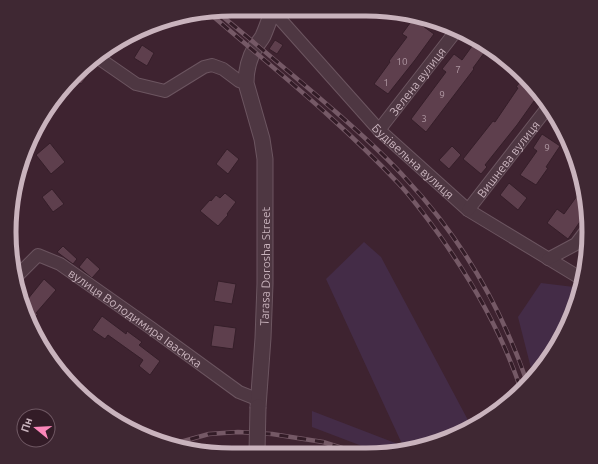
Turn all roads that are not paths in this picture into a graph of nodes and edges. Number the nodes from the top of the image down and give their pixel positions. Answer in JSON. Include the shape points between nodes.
{"nodes":[{"id":1,"x":270,"y":16,"type":"edge"},
{"id":2,"x":277,"y":16,"type":"edge"},
{"id":3,"x":454,"y":34,"type":"edge"},
{"id":4,"x":102,"y":60,"type":"edge"},
{"id":5,"x":246,"y":83,"type":"junction"},
{"id":6,"x":545,"y":111,"type":"edge"},
{"id":7,"x":379,"y":130,"type":"junction"},
{"id":8,"x":468,"y":210,"type":"junction"},
{"id":9,"x":582,"y":236,"type":"edge"},
{"id":10,"x":548,"y":259,"type":"junction"},
{"id":11,"x":20,"y":273,"type":"edge"},
{"id":12,"x":577,"y":276,"type":"edge"},
{"id":13,"x":259,"y":404,"type":"junction"},
{"id":14,"x":257,"y":448,"type":"edge"}],
"edges":[{"from":1,"to":5,"type":"street","via":[[262,38],[248,62]]},
{"from":2,"to":7,"type":"street","name":"Будівельна вулиця"},
{"from":3,"to":7,"type":"street","name":"Зелена вулиця"},
{"from":4,"to":5,"type":"street","via":[[136,84],[165,91],[204,67],[212,65]]},
{"from":5,"to":13,"type":"street","name":"Tarasa Dorosha Street","via":[[265,159],[265,284]]},
{"from":6,"to":8,"type":"street","name":"Вишнева вулиця"},
{"from":7,"to":8,"type":"street","name":"Будівельна вулиця"},
{"from":8,"to":10,"type":"street","name":"Будівельна вулиця"},
{"from":9,"to":10,"type":"street","via":[[576,244]]},
{"from":10,"to":12,"type":"street","name":"Будівельна вулиця"},
{"from":11,"to":13,"type":"street","name":"вулиця Володимира Івасюка","via":[[38,255],[60,264]]},
{"from":13,"to":14,"type":"street","name":"Tarasa Dorosha Street","bridge":true}]}
